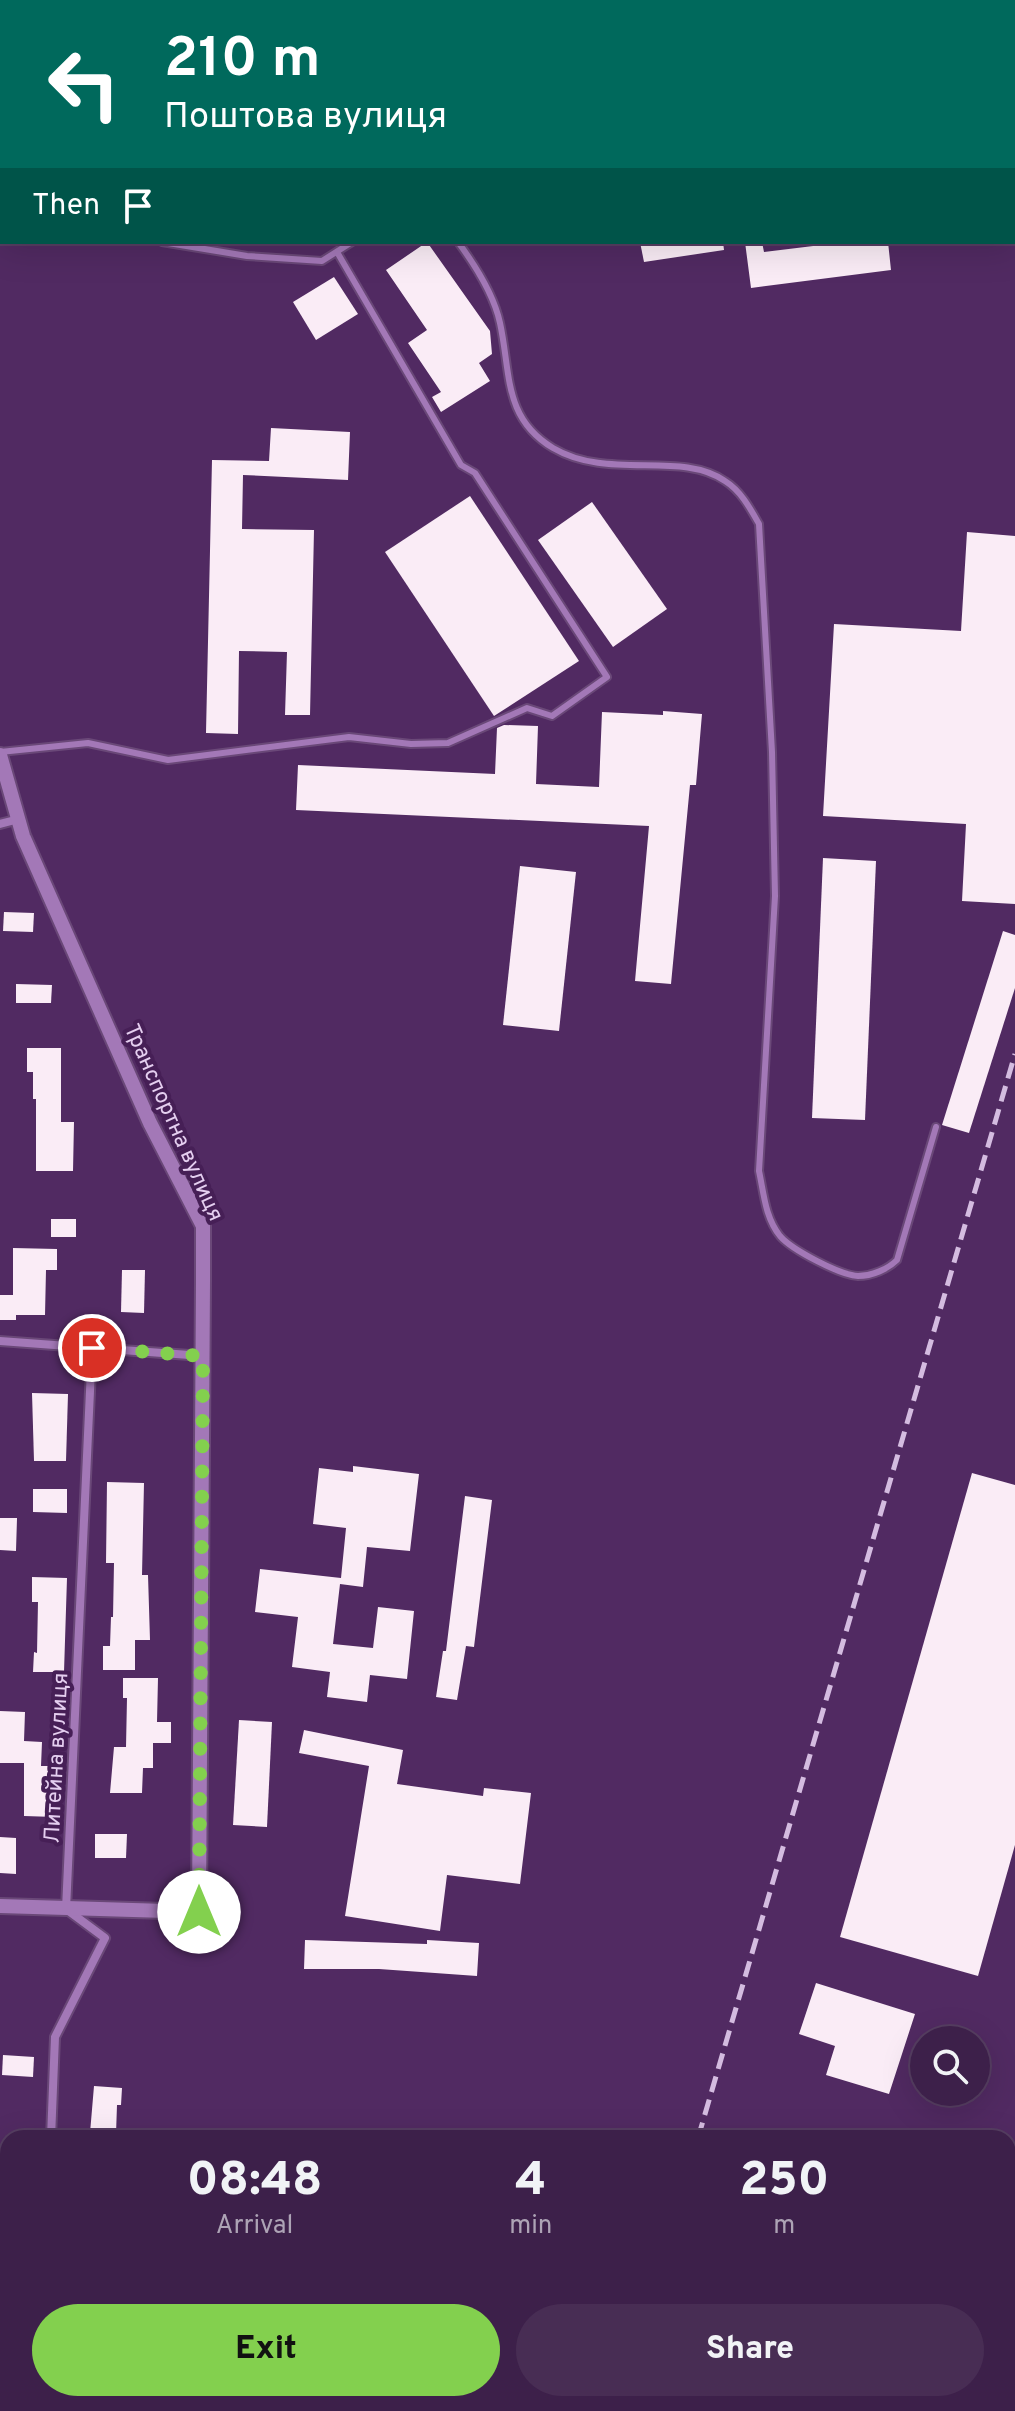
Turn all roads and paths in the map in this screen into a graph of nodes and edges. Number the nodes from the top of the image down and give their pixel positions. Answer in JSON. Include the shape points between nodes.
{"nodes":[{"id":1,"x":174,"y":244,"type":"edge"},
{"id":2,"x":349,"y":244,"type":"edge"},
{"id":3,"x":459,"y":244,"type":"edge"},
{"id":4,"x":337,"y":252,"type":"junction"},
{"id":5,"x":0,"y":753,"type":"edge"},
{"id":6,"x":19,"y":819,"type":"junction"},
{"id":7,"x":0,"y":824,"type":"edge"},
{"id":8,"x":936,"y":1127,"type":"dead end"},
{"id":9,"x":0,"y":1341,"type":"edge"},
{"id":10,"x":92,"y":1348,"type":"junction"},
{"id":11,"x":203,"y":1356,"type":"junction"},
{"id":12,"x":0,"y":1906,"type":"edge"},
{"id":13,"x":66,"y":1909,"type":"junction"},
{"id":14,"x":51,"y":2130,"type":"edge"}],
"edges":[{"from":1,"to":4,"type":"lane","via":[[322,261]]},
{"from":2,"to":4,"type":"lane"},
{"from":3,"to":8,"type":"lane","via":[[500,320],[514,408],[524,424],[552,447],[583,461],[710,473],[745,500],[759,524],[775,896],[759,1171],[767,1215],[782,1238],[818,1261],[858,1276],[889,1268],[897,1260]]},
{"from":4,"to":5,"type":"lane","via":[[461,465],[475,473],[607,677],[552,716],[527,708],[448,743],[349,737],[168,760],[88,743]]},
{"from":5,"to":6,"type":"street","name":"Транспортна вулиця"},
{"from":6,"to":7,"type":"street"},
{"from":6,"to":11,"type":"street","name":"Транспортна вулиця","via":[[150,1123],[203,1226]]},
{"from":9,"to":10,"type":"street"},
{"from":10,"to":11,"type":"street"},
{"from":10,"to":13,"type":"street","name":"Литейна вулиця"},
{"from":11,"to":13,"type":"street","name":"Транспортна вулиця","via":[[199,1912]]},
{"from":12,"to":13,"type":"street"},
{"from":13,"to":14,"type":"street","via":[[105,1938],[55,2037]]}]}
